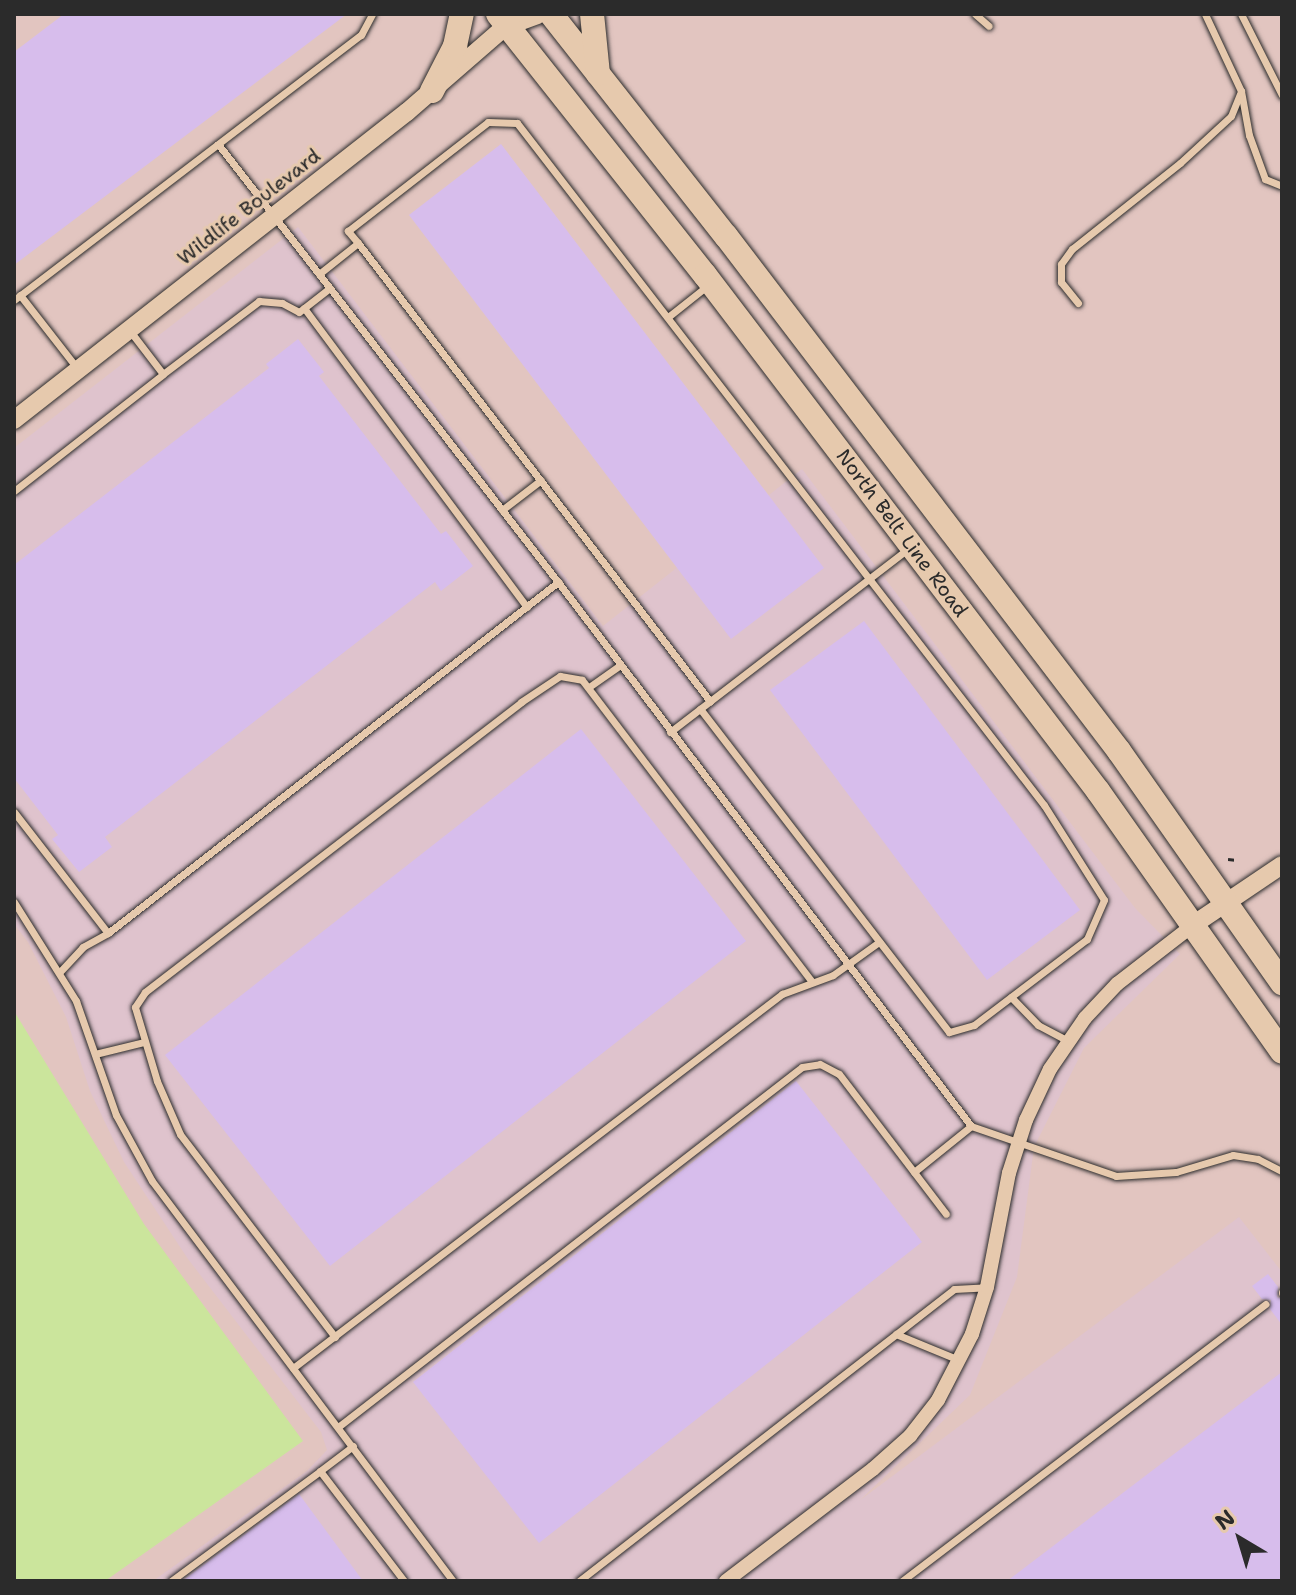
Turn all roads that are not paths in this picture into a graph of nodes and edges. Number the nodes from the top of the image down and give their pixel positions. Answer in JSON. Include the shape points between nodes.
{"nodes":[{"id":1,"x":372,"y":14,"type":"edge"},
{"id":2,"x":462,"y":14,"type":"edge"},
{"id":3,"x":537,"y":14,"type":"edge"},
{"id":4,"x":551,"y":14,"type":"edge"},
{"id":5,"x":592,"y":14,"type":"edge"},
{"id":6,"x":975,"y":14,"type":"edge"},
{"id":7,"x":1205,"y":14,"type":"edge"},
{"id":8,"x":1241,"y":14,"type":"edge"},
{"id":9,"x":506,"y":18,"type":"edge"},
{"id":10,"x":989,"y":26,"type":"dead end"},
{"id":11,"x":598,"y":74,"type":"junction"},
{"id":12,"x":432,"y":91,"type":"junction"},
{"id":13,"x":1241,"y":91,"type":"junction"},
{"id":14,"x":1282,"y":95,"type":"edge"},
{"id":15,"x":218,"y":144,"type":"junction"},
{"id":16,"x":1282,"y":186,"type":"edge"},
{"id":17,"x":273,"y":216,"type":"junction"},
{"id":18,"x":358,"y":243,"type":"junction"},
{"id":19,"x":319,"y":274,"type":"junction"},
{"id":20,"x":711,"y":283,"type":"junction"},
{"id":21,"x":330,"y":288,"type":"junction"},
{"id":22,"x":17,"y":298,"type":"edge"},
{"id":23,"x":1078,"y":303,"type":"dead end"},
{"id":24,"x":304,"y":308,"type":"junction"},
{"id":25,"x":668,"y":317,"type":"junction"},
{"id":26,"x":129,"y":330,"type":"junction"},
{"id":27,"x":78,"y":370,"type":"junction"},
{"id":28,"x":163,"y":374,"type":"junction"},
{"id":29,"x":14,"y":420,"type":"edge"},
{"id":30,"x":541,"y":480,"type":"junction"},
{"id":31,"x":14,"y":491,"type":"edge"},
{"id":32,"x":502,"y":510,"type":"junction"},
{"id":33,"x":911,"y":546,"type":"junction"},
{"id":34,"x":867,"y":580,"type":"junction"},
{"id":35,"x":558,"y":582,"type":"junction"},
{"id":36,"x":527,"y":607,"type":"junction"},
{"id":37,"x":620,"y":665,"type":"junction"},
{"id":38,"x":589,"y":687,"type":"junction"},
{"id":39,"x":710,"y":701,"type":"junction"},
{"id":40,"x":700,"y":709,"type":"junction"},
{"id":41,"x":670,"y":732,"type":"junction"},
{"id":42,"x":14,"y":812,"type":"edge"},
{"id":43,"x":1282,"y":865,"type":"edge"},
{"id":44,"x":14,"y":902,"type":"edge"},
{"id":45,"x":1226,"y":904,"type":"junction"},
{"id":46,"x":1193,"y":925,"type":"junction"},
{"id":47,"x":108,"y":933,"type":"junction"},
{"id":48,"x":879,"y":942,"type":"junction"},
{"id":49,"x":847,"y":965,"type":"junction"},
{"id":50,"x":60,"y":972,"type":"junction"},
{"id":51,"x":811,"y":981,"type":"junction"},
{"id":52,"x":1282,"y":983,"type":"edge"},
{"id":53,"x":1011,"y":997,"type":"junction"},
{"id":54,"x":1068,"y":1041,"type":"junction"},
{"id":55,"x":144,"y":1042,"type":"junction"},
{"id":56,"x":1282,"y":1052,"type":"edge"},
{"id":57,"x":95,"y":1054,"type":"junction"},
{"id":58,"x":971,"y":1126,"type":"junction"},
{"id":59,"x":1019,"y":1142,"type":"junction"},
{"id":60,"x":1282,"y":1171,"type":"edge"},
{"id":61,"x":914,"y":1172,"type":"junction"},
{"id":62,"x":946,"y":1214,"type":"dead end"},
{"id":63,"x":987,"y":1287,"type":"junction"},
{"id":64,"x":1266,"y":1304,"type":"dead end"},
{"id":65,"x":896,"y":1334,"type":"junction"},
{"id":66,"x":335,"y":1337,"type":"junction"},
{"id":67,"x":959,"y":1360,"type":"junction"},
{"id":68,"x":293,"y":1368,"type":"junction"},
{"id":69,"x":338,"y":1427,"type":"junction"},
{"id":70,"x":353,"y":1446,"type":"junction"},
{"id":71,"x":320,"y":1471,"type":"junction"},
{"id":72,"x":171,"y":1581,"type":"edge"},
{"id":73,"x":404,"y":1581,"type":"edge"},
{"id":74,"x":453,"y":1581,"type":"edge"},
{"id":75,"x":579,"y":1581,"type":"edge"},
{"id":76,"x":726,"y":1581,"type":"edge"},
{"id":77,"x":902,"y":1581,"type":"edge"}],
"edges":[{"from":1,"to":15,"type":"lane","via":[[361,35]]},
{"from":2,"to":12,"type":"main road","via":[[455,46]]},
{"from":3,"to":9,"type":"main road"},
{"from":4,"to":11,"type":"main road","name":"North Belt Line Road"},
{"from":5,"to":11,"type":"main road"},
{"from":6,"to":10,"type":"lane"},
{"from":7,"to":13,"type":"lane"},
{"from":8,"to":14,"type":"lane"},
{"from":9,"to":12,"type":"street","name":"Wildlife Boulevard"},
{"from":9,"to":20,"type":"main road","name":"North Belt Line Road"},
{"from":11,"to":45,"type":"main road","name":"North Belt Line Road","via":[[1110,739]]},
{"from":12,"to":17,"type":"street","name":"Wildlife Boulevard"},
{"from":13,"to":16,"type":"lane","via":[[1265,179]]},
{"from":13,"to":23,"type":"lane","via":[[1231,116],[1072,249],[1061,264],[1061,282]]},
{"from":15,"to":17,"type":"lane"},
{"from":15,"to":22,"type":"lane"},
{"from":17,"to":19,"type":"lane"},
{"from":17,"to":26,"type":"street","name":"Wildlife Boulevard"},
{"from":18,"to":19,"type":"lane"},
{"from":18,"to":25,"type":"lane","via":[[348,231],[488,122],[507,120],[525,130]]},
{"from":18,"to":30,"type":"lane"},
{"from":19,"to":21,"type":"lane"},
{"from":20,"to":25,"type":"lane"},
{"from":20,"to":33,"type":"main road","name":"North Belt Line Road"},
{"from":21,"to":24,"type":"lane"},
{"from":21,"to":32,"type":"lane"},
{"from":22,"to":27,"type":"lane"},
{"from":24,"to":28,"type":"lane","via":[[299,312],[282,303],[259,301]]},
{"from":24,"to":36,"type":"lane"},
{"from":25,"to":34,"type":"lane"},
{"from":26,"to":27,"type":"street","name":"Wildlife Boulevard"},
{"from":26,"to":28,"type":"lane"},
{"from":27,"to":29,"type":"street","name":"Wildlife Boulevard"},
{"from":28,"to":31,"type":"lane"},
{"from":30,"to":32,"type":"lane"},
{"from":30,"to":39,"type":"lane"},
{"from":32,"to":35,"type":"lane"},
{"from":33,"to":34,"type":"lane"},
{"from":33,"to":46,"type":"main road","name":"North Belt Line Road"},
{"from":34,"to":39,"type":"lane"},
{"from":34,"to":53,"type":"lane","via":[[1044,805],[1104,900],[1087,939]]},
{"from":35,"to":36,"type":"lane"},
{"from":35,"to":37,"type":"lane"},
{"from":36,"to":47,"type":"lane"},
{"from":37,"to":38,"type":"lane"},
{"from":37,"to":41,"type":"lane"},
{"from":38,"to":51,"type":"lane"},
{"from":38,"to":55,"type":"lane","via":[[572,676],[547,683],[145,992],[135,1007]]},
{"from":39,"to":40,"type":"lane"},
{"from":40,"to":41,"type":"lane"},
{"from":40,"to":48,"type":"lane"},
{"from":41,"to":49,"type":"lane"},
{"from":42,"to":47,"type":"lane"},
{"from":43,"to":45,"type":"street"},
{"from":44,"to":50,"type":"lane"},
{"from":45,"to":46,"type":"street"},
{"from":45,"to":52,"type":"main road","name":"North Belt Line Road"},
{"from":46,"to":54,"type":"street","via":[[1117,984]]},
{"from":46,"to":56,"type":"main road","name":"North Belt Line Road"},
{"from":47,"to":50,"type":"lane","via":[[83,947]]},
{"from":48,"to":49,"type":"lane"},
{"from":48,"to":53,"type":"lane","via":[[949,1032],[974,1025]]},
{"from":49,"to":51,"type":"lane"},
{"from":49,"to":58,"type":"lane"},
{"from":50,"to":57,"type":"lane"},
{"from":51,"to":66,"type":"lane","via":[[782,994]]},
{"from":53,"to":54,"type":"lane","via":[[1038,1025]]},
{"from":54,"to":59,"type":"street","via":[[1033,1103]]},
{"from":55,"to":57,"type":"lane"},
{"from":55,"to":66,"type":"lane","via":[[166,1106],[189,1148]]},
{"from":57,"to":68,"type":"lane","via":[[116,1115],[143,1166]]},
{"from":58,"to":59,"type":"lane"},
{"from":58,"to":61,"type":"lane"},
{"from":59,"to":60,"type":"lane","via":[[1127,1177],[1176,1172],[1233,1155]]},
{"from":59,"to":63,"type":"street"},
{"from":61,"to":62,"type":"lane"},
{"from":61,"to":69,"type":"lane","via":[[839,1074],[820,1064],[802,1067]]},
{"from":63,"to":65,"type":"lane","via":[[954,1289]]},
{"from":63,"to":67,"type":"street"},
{"from":64,"to":77,"type":"lane"},
{"from":65,"to":67,"type":"lane"},
{"from":65,"to":75,"type":"lane"},
{"from":66,"to":68,"type":"lane"},
{"from":67,"to":76,"type":"street","via":[[938,1400],[910,1436]]},
{"from":68,"to":69,"type":"lane"},
{"from":69,"to":70,"type":"lane"},
{"from":70,"to":71,"type":"lane"},
{"from":70,"to":74,"type":"lane"},
{"from":71,"to":72,"type":"lane"},
{"from":71,"to":73,"type":"lane"}]}
